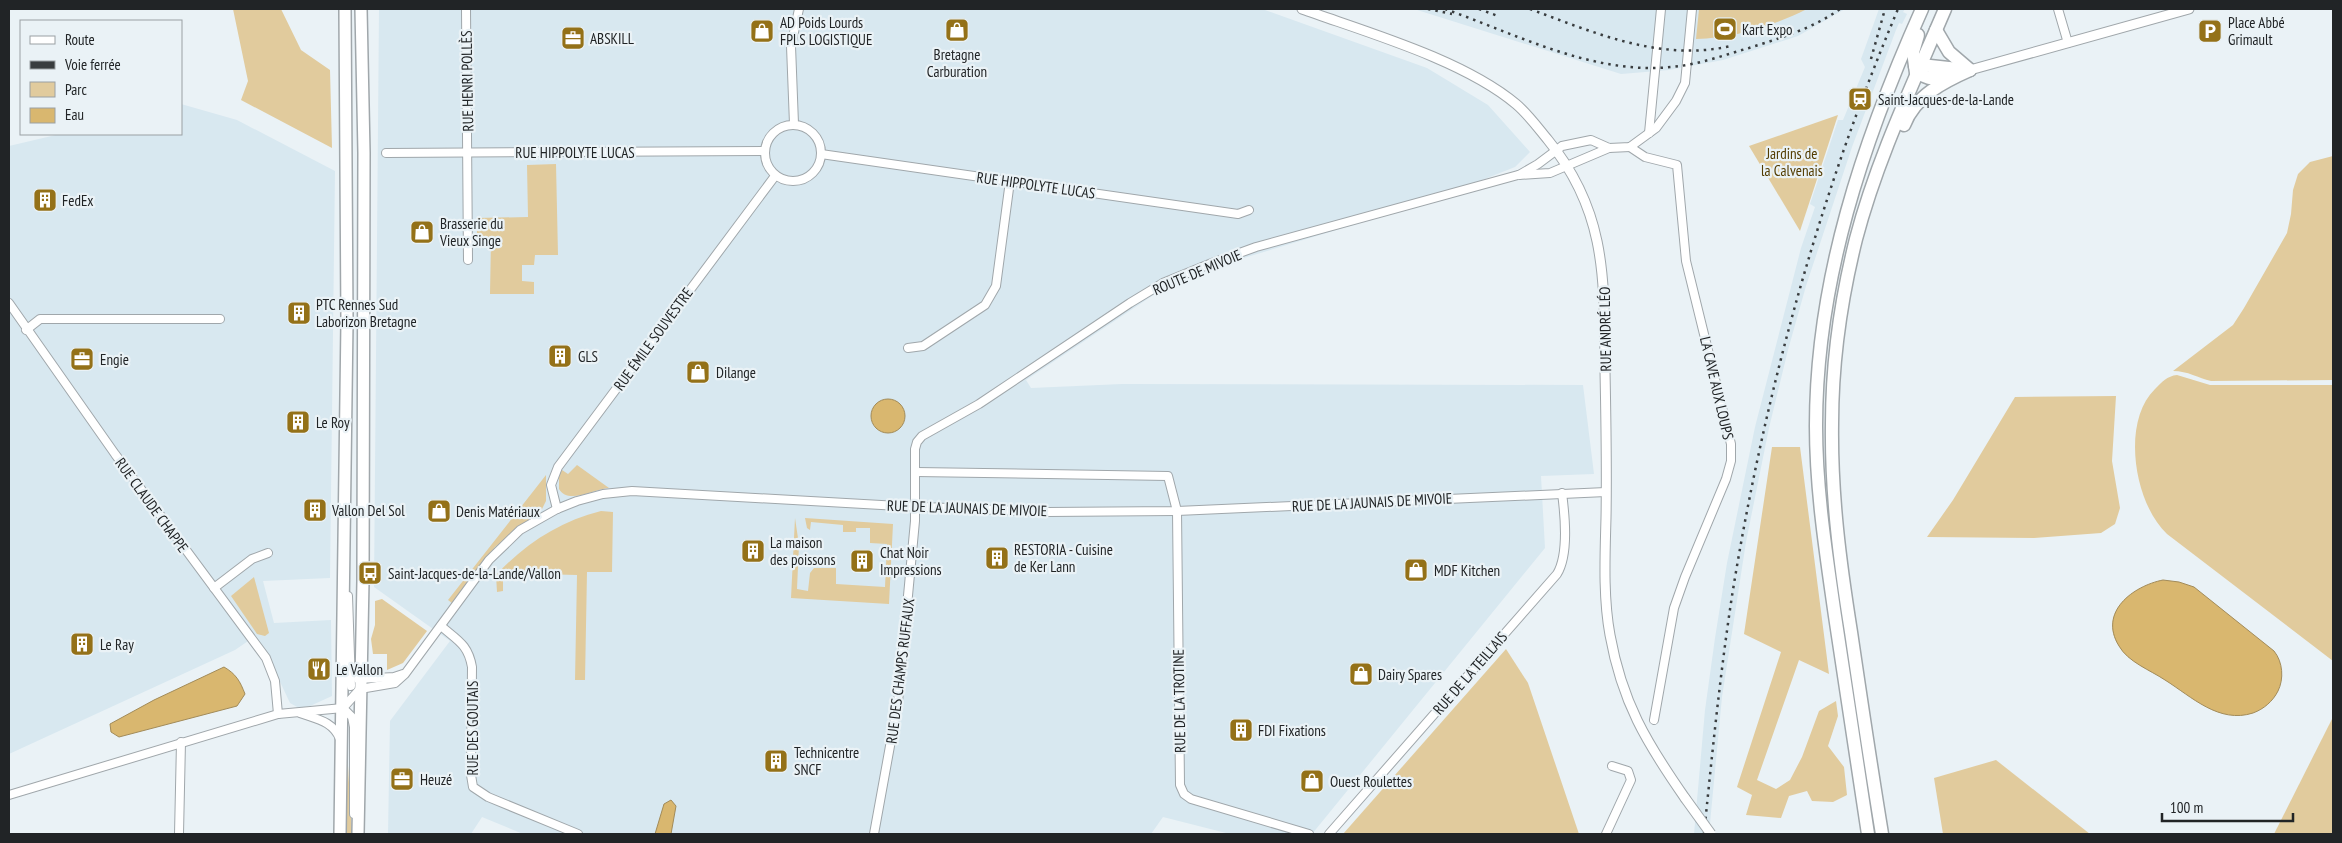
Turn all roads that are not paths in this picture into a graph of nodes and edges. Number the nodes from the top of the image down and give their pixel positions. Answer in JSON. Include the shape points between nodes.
{"nodes":[{"id":1,"x":345,"y":9,"type":"edge"},
{"id":2,"x":362,"y":9,"type":"edge"},
{"id":3,"x":466,"y":9,"type":"edge"},
{"id":4,"x":800,"y":9,"type":"edge"},
{"id":5,"x":1302,"y":9,"type":"edge"},
{"id":6,"x":1662,"y":9,"type":"edge"},
{"id":7,"x":1692,"y":9,"type":"edge"},
{"id":8,"x":1922,"y":9,"type":"edge"},
{"id":9,"x":1929,"y":9,"type":"edge"},
{"id":10,"x":1946,"y":9,"type":"edge"},
{"id":11,"x":2058,"y":9,"type":"edge"},
{"id":12,"x":2189,"y":9,"type":"edge"},
{"id":13,"x":1936,"y":30,"type":"junction"},
{"id":14,"x":2068,"y":43,"type":"junction"},
{"id":15,"x":1917,"y":68,"type":"junction"},
{"id":16,"x":1970,"y":70,"type":"junction"},
{"id":17,"x":1955,"y":77,"type":"junction"},
{"id":18,"x":1886,"y":92,"type":"junction"},
{"id":19,"x":794,"y":124,"type":"junction"},
{"id":20,"x":1649,"y":133,"type":"junction"},
{"id":21,"x":1630,"y":147,"type":"junction"},
{"id":22,"x":1609,"y":148,"type":"junction"},
{"id":23,"x":1556,"y":150,"type":"junction"},
{"id":24,"x":764,"y":151,"type":"junction"},
{"id":25,"x":467,"y":152,"type":"junction"},
{"id":26,"x":386,"y":153,"type":"dead end"},
{"id":27,"x":821,"y":154,"type":"junction"},
{"id":28,"x":1568,"y":165,"type":"junction"},
{"id":29,"x":775,"y":176,"type":"junction"},
{"id":30,"x":1518,"y":176,"type":"junction"},
{"id":31,"x":1010,"y":181,"type":"junction"},
{"id":32,"x":1249,"y":210,"type":"dead end"},
{"id":33,"x":468,"y":260,"type":"dead end"},
{"id":34,"x":1843,"y":302,"type":"junction"},
{"id":35,"x":9,"y":303,"type":"edge"},
{"id":36,"x":220,"y":319,"type":"dead end"},
{"id":37,"x":26,"y":330,"type":"junction"},
{"id":38,"x":908,"y":348,"type":"dead end"},
{"id":39,"x":916,"y":472,"type":"junction"},
{"id":40,"x":1606,"y":492,"type":"junction"},
{"id":41,"x":1562,"y":493,"type":"junction"},
{"id":42,"x":915,"y":507,"type":"junction"},
{"id":43,"x":557,"y":509,"type":"junction"},
{"id":44,"x":1177,"y":511,"type":"junction"},
{"id":45,"x":268,"y":553,"type":"dead end"},
{"id":46,"x":345,"y":572,"type":"junction"},
{"id":47,"x":214,"y":588,"type":"junction"},
{"id":48,"x":441,"y":626,"type":"junction"},
{"id":49,"x":405,"y":674,"type":"junction"},
{"id":50,"x":357,"y":684,"type":"junction"},
{"id":51,"x":342,"y":694,"type":"junction"},
{"id":52,"x":342,"y":708,"type":"junction"},
{"id":53,"x":298,"y":712,"type":"junction"},
{"id":54,"x":278,"y":714,"type":"junction"},
{"id":55,"x":1654,"y":720,"type":"dead end"},
{"id":56,"x":181,"y":742,"type":"junction"},
{"id":57,"x":342,"y":747,"type":"junction"},
{"id":58,"x":1612,"y":766,"type":"dead end"},
{"id":59,"x":9,"y":795,"type":"edge"},
{"id":60,"x":179,"y":834,"type":"edge"},
{"id":61,"x":340,"y":834,"type":"edge"},
{"id":62,"x":357,"y":834,"type":"edge"},
{"id":63,"x":578,"y":834,"type":"edge"},
{"id":64,"x":874,"y":834,"type":"edge"},
{"id":65,"x":1309,"y":834,"type":"edge"},
{"id":66,"x":1329,"y":834,"type":"edge"},
{"id":67,"x":1606,"y":834,"type":"edge"},
{"id":68,"x":1711,"y":834,"type":"edge"},
{"id":69,"x":1868,"y":834,"type":"edge"},
{"id":70,"x":1882,"y":834,"type":"edge"}],
"edges":[{"from":1,"to":46,"type":"main road"},
{"from":2,"to":50,"type":"main road","via":[[363,581]]},
{"from":3,"to":25,"type":"street","name":"RUE HENRI POLLÈS"},
{"from":4,"to":19,"type":"street","via":[[791,46]]},
{"from":5,"to":23,"type":"street","name":"RUE ANDRÉ LÉO","via":[[1459,69],[1516,104]]},
{"from":6,"to":20,"type":"street"},
{"from":7,"to":20,"type":"street","via":[[1685,83],[1663,120]]},
{"from":8,"to":18,"type":"highway"},
{"from":9,"to":15,"type":"highway","via":[[1914,45]]},
{"from":10,"to":13,"type":"highway"},
{"from":11,"to":14,"type":"street"},
{"from":12,"to":14,"type":"street"},
{"from":13,"to":15,"type":"highway"},
{"from":13,"to":16,"type":"highway","via":[[1949,52]]},
{"from":14,"to":16,"type":"street"},
{"from":15,"to":16,"type":"highway"},
{"from":15,"to":17,"type":"highway","via":[[1935,79]]},
{"from":15,"to":18,"type":"highway","via":[[1897,77]]},
{"from":15,"to":34,"type":"highway","via":[[1871,193]]},
{"from":16,"to":17,"type":"highway"},
{"from":17,"to":34,"type":"highway","via":[[1924,96],[1906,119],[1874,204]]},
{"from":18,"to":69,"type":"highway","via":[[1848,203],[1836,251],[1822,334],[1816,425],[1825,547]]},
{"from":19,"to":24,"type":"street","via":[[775,130]]},
{"from":19,"to":27,"type":"street","via":[[814,134],[820,143]]},
{"from":20,"to":21,"type":"street"},
{"from":21,"to":22,"type":"street"},
{"from":21,"to":55,"type":"street","name":"LA CAVE AUX LOUPS","via":[[1646,157],[1677,166],[1686,261],[1728,428],[1731,452],[1726,479],[1674,608]]},
{"from":22,"to":23,"type":"street","name":"ROUTE DE MIVOIE","via":[[1591,140]]},
{"from":22,"to":28,"type":"street","name":"ROUTE DE MIVOIE"},
{"from":23,"to":28,"type":"street","name":"RUE ANDRÉ LÉO"},
{"from":23,"to":30,"type":"street","name":"ROUTE DE MIVOIE"},
{"from":24,"to":25,"type":"street","name":"RUE HIPPOLYTE LUCAS"},
{"from":24,"to":29,"type":"street","via":[[768,168]]},
{"from":25,"to":26,"type":"street","name":"RUE HIPPOLYTE LUCAS"},
{"from":25,"to":33,"type":"street","name":"RUE HENRI POLLÈS"},
{"from":27,"to":29,"type":"street","via":[[813,173],[804,179],[794,182]]},
{"from":27,"to":31,"type":"street","name":"RUE HIPPOLYTE LUCAS"},
{"from":28,"to":30,"type":"street","name":"ROUTE DE MIVOIE","via":[[1550,173]]},
{"from":28,"to":40,"type":"street","name":"RUE ANDRÉ LÉO","via":[[1584,194],[1597,233],[1604,282]]},
{"from":29,"to":43,"type":"street","name":"RUE ÉMILE SOUVESTRE","via":[[558,467],[551,485]]},
{"from":30,"to":39,"type":"street","name":"ROUTE DE MIVOIE","via":[[1256,247],[1163,283],[979,404],[922,436],[915,449]]},
{"from":31,"to":32,"type":"street","name":"RUE HIPPOLYTE LUCAS","via":[[1238,214]]},
{"from":31,"to":38,"type":"street","via":[[996,286],[986,305],[923,346]]},
{"from":34,"to":70,"type":"highway","via":[[1832,402],[1835,511]]},
{"from":35,"to":37,"type":"street","name":"RUE CLAUDE CHAPPE"},
{"from":36,"to":37,"type":"street","via":[[40,319]]},
{"from":37,"to":47,"type":"street","name":"RUE CLAUDE CHAPPE"},
{"from":39,"to":42,"type":"street","name":"ROUTE DE MIVOIE"},
{"from":39,"to":44,"type":"street","name":"RUE DE LA TROTINE","via":[[1168,476]]},
{"from":40,"to":41,"type":"street","name":"RUE DE LA JAUNAIS DE MIVOIE"},
{"from":40,"to":68,"type":"street","name":"RUE ANDRÉ LÉO","bridge":true,"via":[[1606,595],[1610,633],[1626,695],[1639,727]]},
{"from":41,"to":44,"type":"street","name":"RUE DE LA JAUNAIS DE MIVOIE"},
{"from":41,"to":66,"type":"street","name":"RUE DE LA TEILLAIS","via":[[1564,554],[1557,574]]},
{"from":42,"to":43,"type":"street","name":"RUE DE LA JAUNAIS DE MIVOIE","via":[[632,491],[603,494]]},
{"from":42,"to":44,"type":"street","name":"RUE DE LA JAUNAIS DE MIVOIE","via":[[1047,512]]},
{"from":42,"to":64,"type":"street","name":"RUE DES CHAMPS RUFFAUX","via":[[898,702]]},
{"from":43,"to":48,"type":"street","name":"RUE DE LA JAUNAIS DE MIVOIE","via":[[507,541],[489,560]]},
{"from":44,"to":65,"type":"street","name":"RUE DE LA TROTINE","via":[[1180,785],[1191,799]]},
{"from":45,"to":47,"type":"street","via":[[252,559]]},
{"from":46,"to":50,"type":"street"},
{"from":46,"to":51,"type":"main road"},
{"from":47,"to":54,"type":"street","name":"RUE CLAUDE CHAPPE","via":[[270,667],[275,681]]},
{"from":48,"to":49,"type":"street","name":"RUE DE LA JAUNAIS DE MIVOIE"},
{"from":48,"to":63,"type":"street","name":"RUE DES GOUTAIS","via":[[470,654],[473,787],[488,797]]},
{"from":49,"to":50,"type":"street"},
{"from":49,"to":50,"type":"street","name":"RUE DE LA JAUNAIS DE MIVOIE","via":[[395,683]]},
{"from":50,"to":51,"type":"street"},
{"from":50,"to":52,"type":"street"},
{"from":50,"to":62,"type":"main road"},
{"from":51,"to":52,"type":"main road"},
{"from":52,"to":53,"type":"street"},
{"from":52,"to":57,"type":"main road"},
{"from":52,"to":62,"type":"street","via":[[352,717],[354,727],[352,782]]},
{"from":53,"to":54,"type":"street"},
{"from":53,"to":57,"type":"street","via":[[336,729]]},
{"from":54,"to":56,"type":"street"},
{"from":56,"to":59,"type":"street"},
{"from":56,"to":60,"type":"street"},
{"from":57,"to":61,"type":"main road"},
{"from":58,"to":67,"type":"street","via":[[1628,772],[1631,780]]}]}
